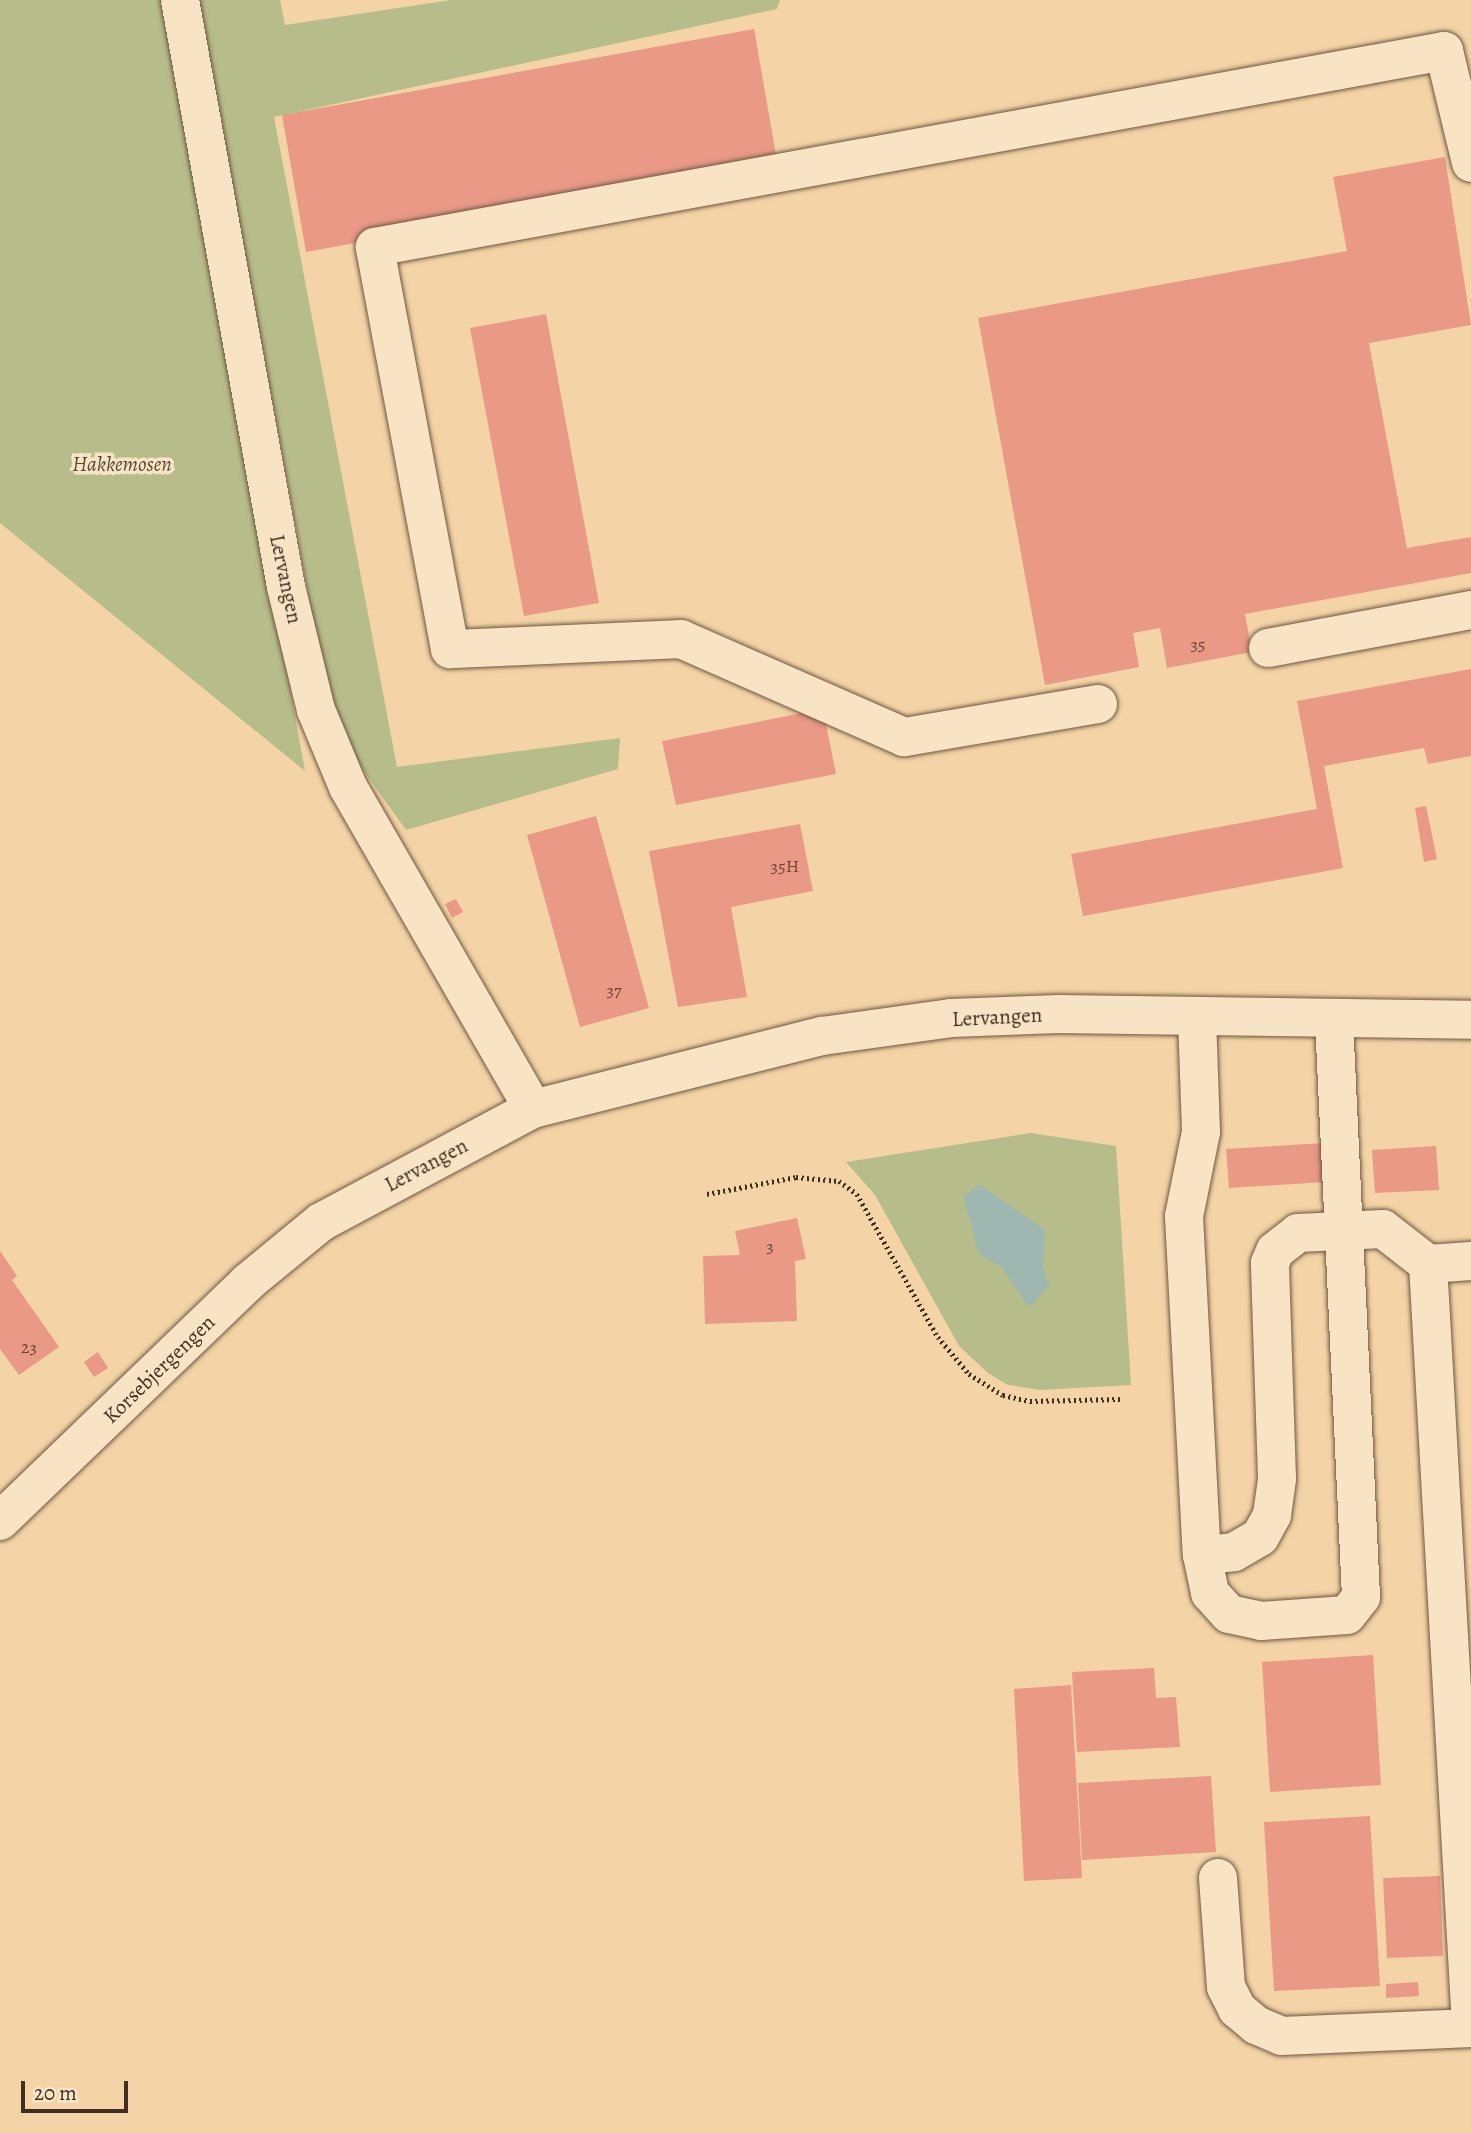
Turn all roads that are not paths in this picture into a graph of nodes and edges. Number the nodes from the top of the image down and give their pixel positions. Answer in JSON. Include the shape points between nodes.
{"nodes":[{"id":1,"x":180,"y":0,"type":"edge"},
{"id":2,"x":1471,"y":163,"type":"edge"},
{"id":3,"x":1471,"y":610,"type":"edge"},
{"id":4,"x":1268,"y":648,"type":"dead end"},
{"id":5,"x":1098,"y":704,"type":"dead end"},
{"id":6,"x":1197,"y":1017,"type":"junction"},
{"id":7,"x":1334,"y":1020,"type":"junction"},
{"id":8,"x":1471,"y":1020,"type":"edge"},
{"id":9,"x":533,"y":1109,"type":"junction"},
{"id":10,"x":321,"y":1222,"type":"joint"},
{"id":11,"x":1341,"y":1229,"type":"junction"},
{"id":12,"x":1471,"y":1261,"type":"edge"},
{"id":13,"x":1428,"y":1264,"type":"junction"},
{"id":14,"x":0,"y":1521,"type":"edge"},
{"id":15,"x":1202,"y":1555,"type":"junction"},
{"id":16,"x":1218,"y":1878,"type":"dead end"},
{"id":17,"x":1471,"y":2028,"type":"edge"}],
"edges":[{"from":1,"to":9,"type":"street","name":"Lervangen","via":[[286,587],[316,710],[348,787]]},
{"from":2,"to":5,"type":"street","via":[[1444,51],[375,247],[450,649],[681,639],[904,737]]},
{"from":3,"to":4,"type":"street"},
{"from":6,"to":7,"type":"street","name":"Lervangen"},
{"from":6,"to":9,"type":"street","name":"Lervangen","via":[[1058,1014],[900,1025],[822,1036]]},
{"from":6,"to":15,"type":"street","via":[[1201,1132],[1184,1216]]},
{"from":7,"to":8,"type":"street","name":"Lervangen"},
{"from":7,"to":11,"type":"street"},
{"from":9,"to":10,"type":"street","name":"Lervangen"},
{"from":10,"to":14,"type":"street","name":"Korsebjergengen","via":[[248,1282]]},
{"from":11,"to":13,"type":"street","via":[[1383,1229]]},
{"from":11,"to":15,"type":"street","via":[[1298,1233],[1275,1251],[1270,1264],[1277,1478],[1272,1515],[1260,1537],[1234,1552]]},
{"from":11,"to":15,"type":"street","via":[[1361,1597],[1347,1615],[1261,1621],[1229,1614],[1210,1593]]},
{"from":12,"to":13,"type":"street"},
{"from":13,"to":17,"type":"street"},
{"from":16,"to":17,"type":"street","via":[[1226,1987],[1237,2009],[1256,2025],[1282,2036]]}]}
